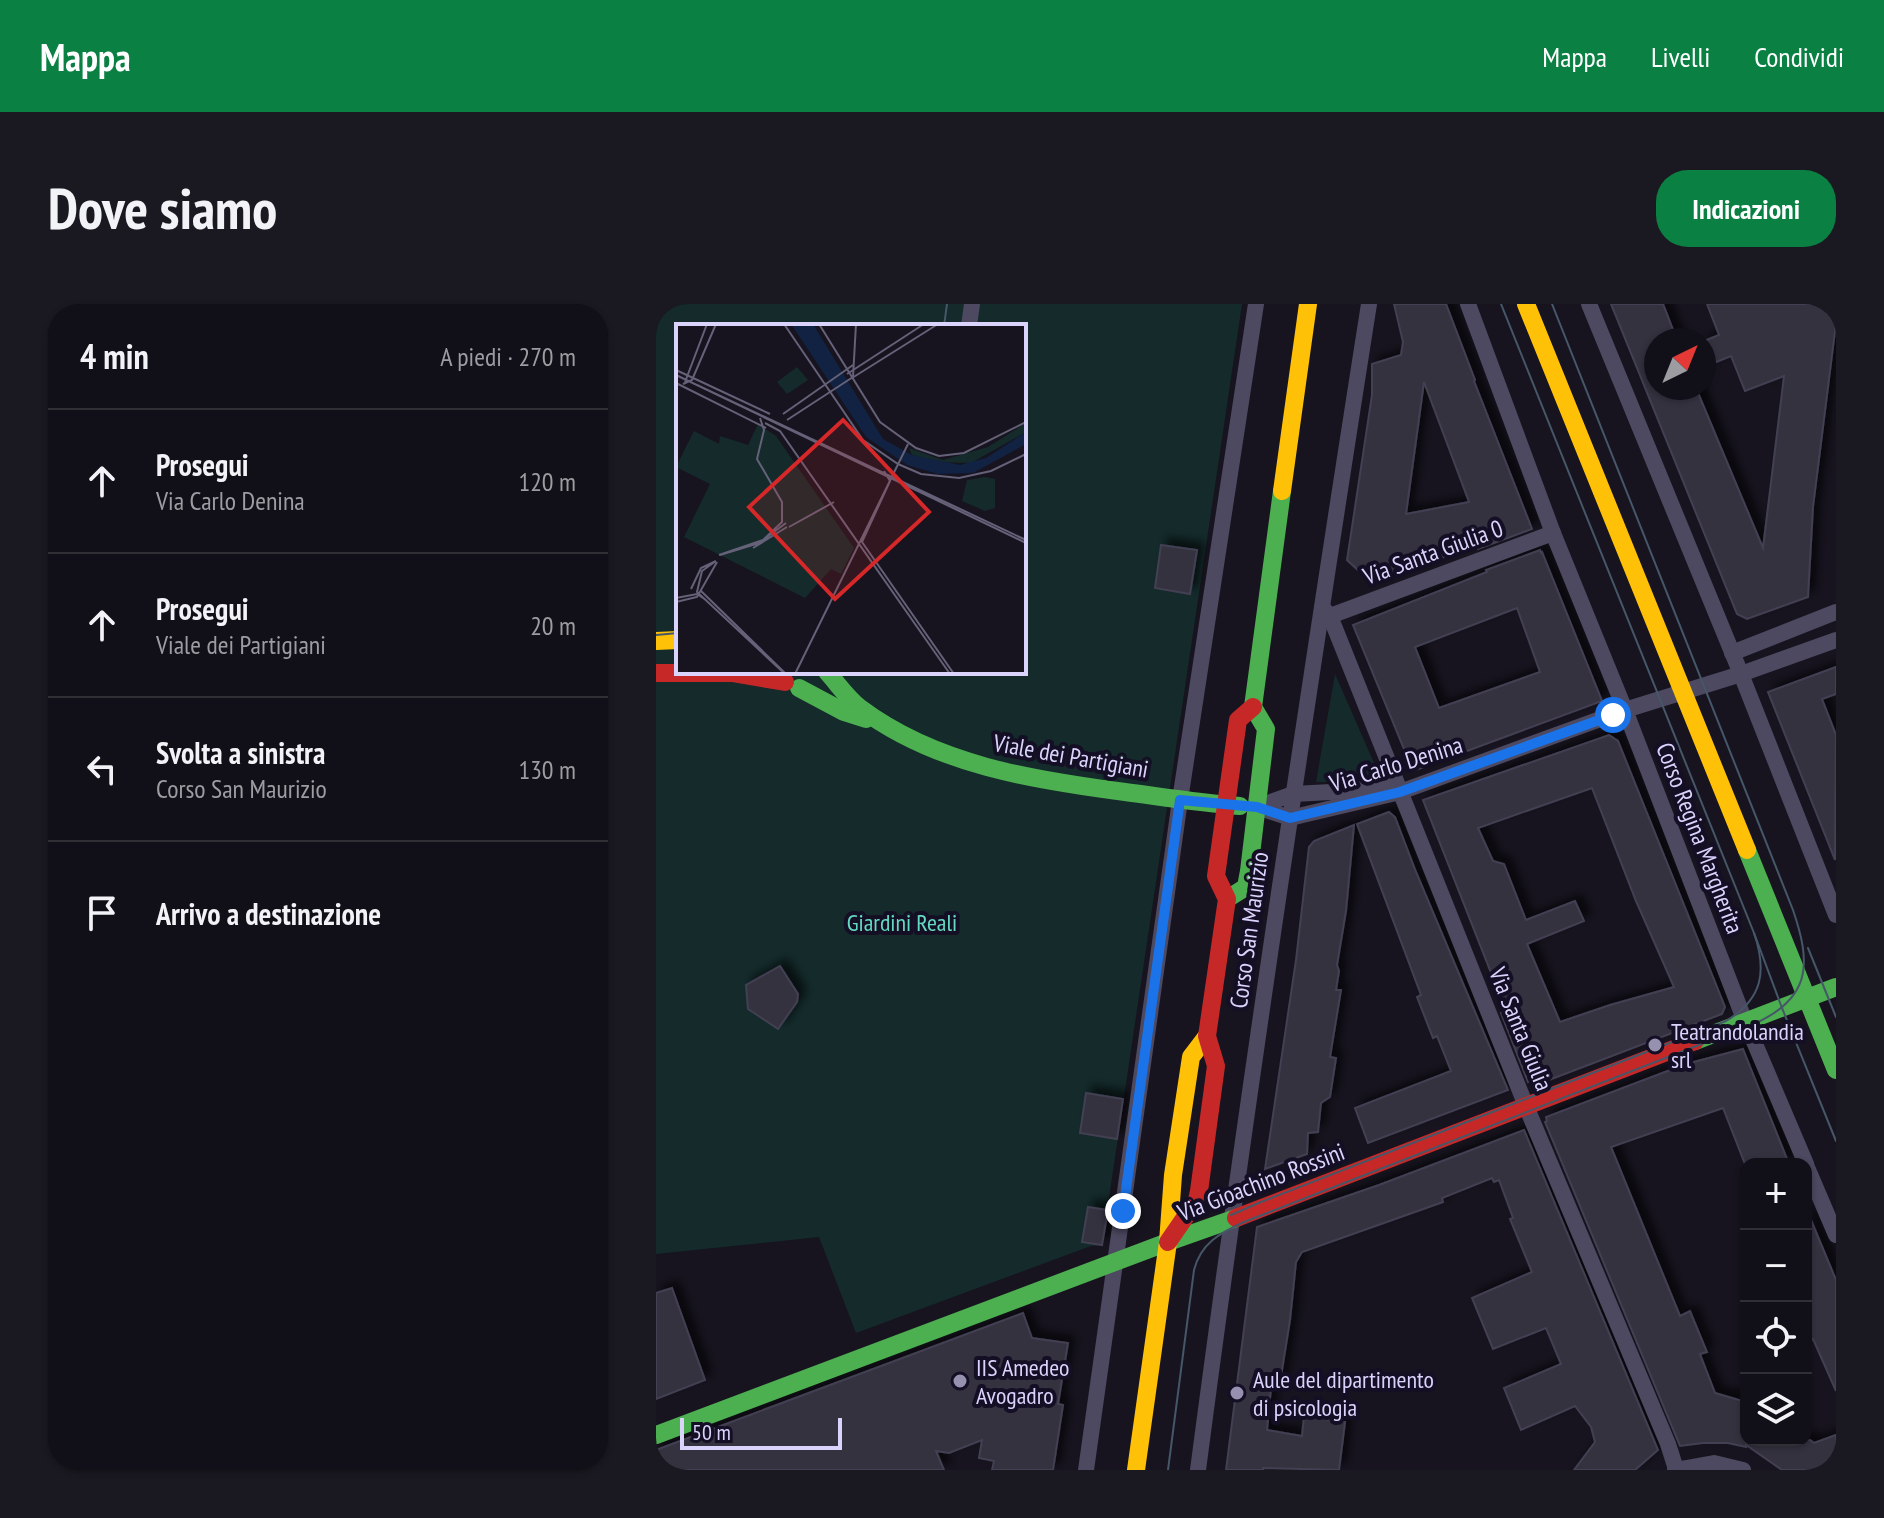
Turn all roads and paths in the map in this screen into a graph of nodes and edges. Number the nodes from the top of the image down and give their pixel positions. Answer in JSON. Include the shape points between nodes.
{"nodes":[{"id":1,"x":972,"y":304,"type":"edge"},
{"id":2,"x":1256,"y":304,"type":"edge"},
{"id":3,"x":1308,"y":304,"type":"edge"},
{"id":4,"x":1369,"y":304,"type":"edge"},
{"id":5,"x":1468,"y":304,"type":"edge"},
{"id":6,"x":1526,"y":304,"type":"edge"},
{"id":7,"x":1589,"y":304,"type":"edge"},
{"id":8,"x":969,"y":324,"type":"edge"},
{"id":9,"x":1553,"y":533,"type":"junction"},
{"id":10,"x":1326,"y":611,"type":"junction"},
{"id":11,"x":1836,"y":612,"type":"edge"},
{"id":12,"x":676,"y":640,"type":"edge"},
{"id":13,"x":1836,"y":640,"type":"edge"},
{"id":14,"x":656,"y":641,"type":"edge"},
{"id":15,"x":1732,"y":653,"type":"junction"},
{"id":16,"x":739,"y":674,"type":"edge"},
{"id":17,"x":823,"y":674,"type":"edge"},
{"id":18,"x":827,"y":674,"type":"edge"},
{"id":19,"x":1741,"y":674,"type":"junction"},
{"id":20,"x":788,"y":681,"type":"edge"},
{"id":21,"x":1683,"y":693,"type":"junction"},
{"id":22,"x":1253,"y":707,"type":"junction"},
{"id":23,"x":1625,"y":710,"type":"junction"},
{"id":24,"x":884,"y":724,"type":"junction"},
{"id":25,"x":1398,"y":787,"type":"junction"},
{"id":26,"x":1293,"y":794,"type":"junction"},
{"id":27,"x":1180,"y":800,"type":"junction"},
{"id":28,"x":1225,"y":805,"type":"junction"},
{"id":29,"x":1257,"y":807,"type":"junction"},
{"id":30,"x":1290,"y":818,"type":"junction"},
{"id":31,"x":1227,"y":899,"type":"junction"},
{"id":32,"x":1836,"y":915,"type":"edge"},
{"id":33,"x":1836,"y":987,"type":"edge"},
{"id":34,"x":1807,"y":998,"type":"junction"},
{"id":35,"x":1745,"y":1022,"type":"junction"},
{"id":36,"x":1207,"y":1036,"type":"junction"},
{"id":37,"x":1836,"y":1070,"type":"edge"},
{"id":38,"x":1526,"y":1106,"type":"junction"},
{"id":39,"x":1803,"y":1158,"type":"edge"},
{"id":40,"x":1812,"y":1178,"type":"edge"},
{"id":41,"x":1231,"y":1220,"type":"junction"},
{"id":42,"x":1836,"y":1235,"type":"edge"},
{"id":43,"x":1168,"y":1242,"type":"junction"},
{"id":44,"x":1116,"y":1263,"type":"junction"},
{"id":45,"x":656,"y":1435,"type":"edge"},
{"id":46,"x":1086,"y":1470,"type":"edge"},
{"id":47,"x":1136,"y":1470,"type":"edge"},
{"id":48,"x":1198,"y":1470,"type":"edge"},
{"id":49,"x":1675,"y":1470,"type":"edge"},
{"id":50,"x":1743,"y":1470,"type":"edge"}],
"edges":[{"from":1,"to":8,"type":"street"},
{"from":2,"to":27,"type":"street"},
{"from":3,"to":22,"type":"main road","name":"Corso San Maurizio"},
{"from":4,"to":10,"type":"street","name":"Corso San Maurizio"},
{"from":5,"to":9,"type":"street","name":"Corso Regina Margherita"},
{"from":6,"to":21,"type":"main road","name":"Corso Regina Margherita"},
{"from":7,"to":15,"type":"street"},
{"from":9,"to":10,"type":"street","name":"Via Santa Giulia 0"},
{"from":9,"to":23,"type":"street","name":"Corso Regina Margherita"},
{"from":10,"to":25,"type":"street","name":"Via Santa Giulia"},
{"from":10,"to":26,"type":"street","name":"Corso San Maurizio"},
{"from":11,"to":15,"type":"street"},
{"from":12,"to":14,"type":"main road"},
{"from":13,"to":19,"type":"street","name":"Via Carlo Denina"},
{"from":15,"to":19,"type":"street"},
{"from":16,"to":20,"type":"main road","name":"Viale dei Partigiani"},
{"from":17,"to":20,"type":"main road","via":[[812,685]]},
{"from":18,"to":24,"type":"main road","name":"Viale dei Partigiani","via":[[858,707]]},
{"from":19,"to":21,"type":"street","name":"Via Carlo Denina"},
{"from":19,"to":32,"type":"street"},
{"from":20,"to":24,"type":"main road","name":"Viale dei Partigiani","via":[[844,712]]},
{"from":21,"to":23,"type":"street","name":"Via Carlo Denina"},
{"from":21,"to":34,"type":"main road","name":"Corso Regina Margherita"},
{"from":22,"to":28,"type":"main road","name":"Corso San Maurizio","via":[[1238,720]]},
{"from":22,"to":29,"type":"main road","name":"Corso San Maurizio","via":[[1266,729]]},
{"from":23,"to":25,"type":"street","name":"Via Carlo Denina"},
{"from":23,"to":35,"type":"street","name":"Corso Regina Margherita"},
{"from":24,"to":27,"type":"main road","name":"Viale dei Partigiani","via":[[934,750],[986,767]]},
{"from":25,"to":26,"type":"street","name":"Via Carlo Denina"},
{"from":25,"to":30,"type":"street","name":"Via Carlo Denina"},
{"from":25,"to":38,"type":"street","name":"Via Santa Giulia"},
{"from":26,"to":29,"type":"street","name":"Via Carlo Denina"},
{"from":26,"to":30,"type":"street","name":"Corso San Maurizio"},
{"from":27,"to":28,"type":"main road","name":"Viale dei Partigiani"},
{"from":27,"to":44,"type":"street"},
{"from":28,"to":29,"type":"main road","name":"Viale dei Partigiani"},
{"from":28,"to":31,"type":"main road","name":"Corso San Maurizio","via":[[1216,876]]},
{"from":29,"to":30,"type":"street"},
{"from":29,"to":31,"type":"main road","name":"Corso San Maurizio","via":[[1246,887]]},
{"from":30,"to":41,"type":"street","name":"Corso San Maurizio"},
{"from":31,"to":36,"type":"main road","name":"Corso San Maurizio"},
{"from":33,"to":34,"type":"main road","name":"Via Gioachino Rossini"},
{"from":34,"to":35,"type":"main road","name":"Via Gioachino Rossini"},
{"from":34,"to":37,"type":"main road","name":"Corso Regina Margherita"},
{"from":35,"to":38,"type":"main road","name":"Via Gioachino Rossini"},
{"from":35,"to":39,"type":"street","name":"Corso Regina Margherita"},
{"from":36,"to":43,"type":"main road","name":"Corso San Maurizio","via":[[1191,1057]]},
{"from":36,"to":43,"type":"main road","name":"Corso San Maurizio","via":[[1216,1066],[1197,1200]]},
{"from":38,"to":41,"type":"main road","name":"Via Gioachino Rossini"},
{"from":38,"to":49,"type":"street","name":"Via Santa Giulia"},
{"from":40,"to":42,"type":"street","name":"Corso Regina Margherita"},
{"from":41,"to":43,"type":"main road","name":"Via Gioachino Rossini"},
{"from":41,"to":48,"type":"street","name":"Corso San Maurizio"},
{"from":43,"to":44,"type":"main road","name":"Via Gioachino Rossini"},
{"from":43,"to":47,"type":"main road","name":"Corso San Maurizio"},
{"from":44,"to":45,"type":"main road","name":"Via Gioachino Rossini"},
{"from":44,"to":46,"type":"street"},
{"from":49,"to":50,"type":"street","via":[[1714,1463]]}]}
